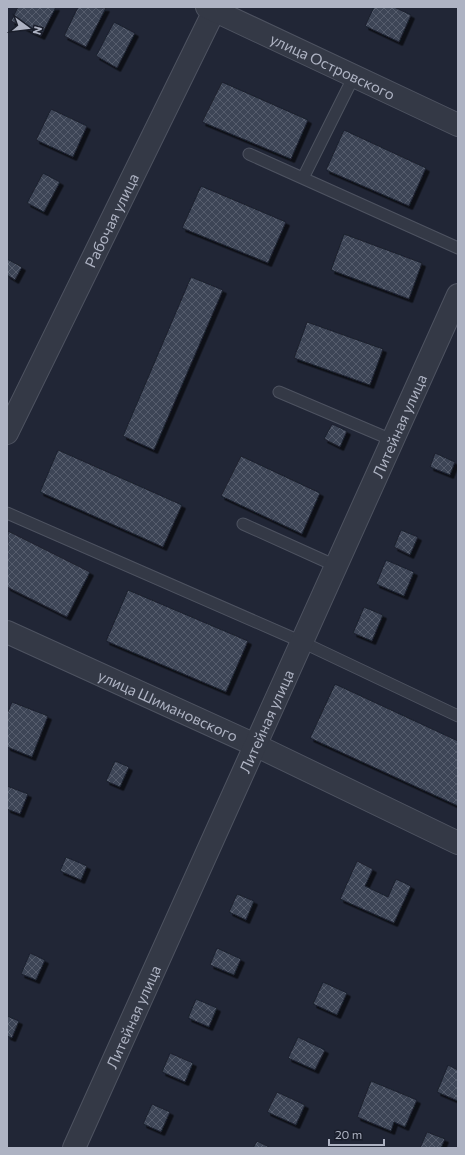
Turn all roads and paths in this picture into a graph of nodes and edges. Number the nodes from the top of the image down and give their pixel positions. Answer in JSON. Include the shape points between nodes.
{"nodes":[{"id":1,"x":212,"y":8,"type":"edge"},
{"id":2,"x":354,"y":76,"type":"junction"},
{"id":3,"x":458,"y":125,"type":"edge"},
{"id":4,"x":249,"y":154,"type":"dead end"},
{"id":5,"x":303,"y":178,"type":"junction"},
{"id":6,"x":458,"y":248,"type":"edge"},
{"id":7,"x":458,"y":295,"type":"edge"},
{"id":8,"x":279,"y":392,"type":"dead end"},
{"id":9,"x":7,"y":433,"type":"edge"},
{"id":10,"x":392,"y":440,"type":"junction"},
{"id":11,"x":7,"y":513,"type":"edge"},
{"id":12,"x":243,"y":524,"type":"dead end"},
{"id":13,"x":336,"y":566,"type":"junction"},
{"id":14,"x":7,"y":632,"type":"edge"},
{"id":15,"x":302,"y":642,"type":"junction"},
{"id":16,"x":458,"y":716,"type":"edge"},
{"id":17,"x":255,"y":745,"type":"junction"},
{"id":18,"x":458,"y":843,"type":"edge"},
{"id":19,"x":74,"y":1148,"type":"edge"}],
"edges":[{"from":1,"to":2,"type":"street","name":"улица Островского"},
{"from":1,"to":9,"type":"street","name":"Рабочая улица"},
{"from":2,"to":3,"type":"street","name":"улица Островского"},
{"from":2,"to":5,"type":"lane"},
{"from":4,"to":5,"type":"lane"},
{"from":5,"to":6,"type":"lane"},
{"from":7,"to":10,"type":"street","name":"Литейная улица"},
{"from":8,"to":10,"type":"lane"},
{"from":10,"to":13,"type":"street","name":"Литейная улица"},
{"from":11,"to":15,"type":"lane"},
{"from":12,"to":13,"type":"lane"},
{"from":13,"to":15,"type":"street","name":"Литейная улица"},
{"from":14,"to":17,"type":"street","name":"улица Шимановского"},
{"from":15,"to":16,"type":"lane"},
{"from":15,"to":17,"type":"street","name":"Литейная улица"},
{"from":17,"to":18,"type":"street","name":"улица Шимановского"},
{"from":17,"to":19,"type":"street","name":"Литейная улица"}]}
